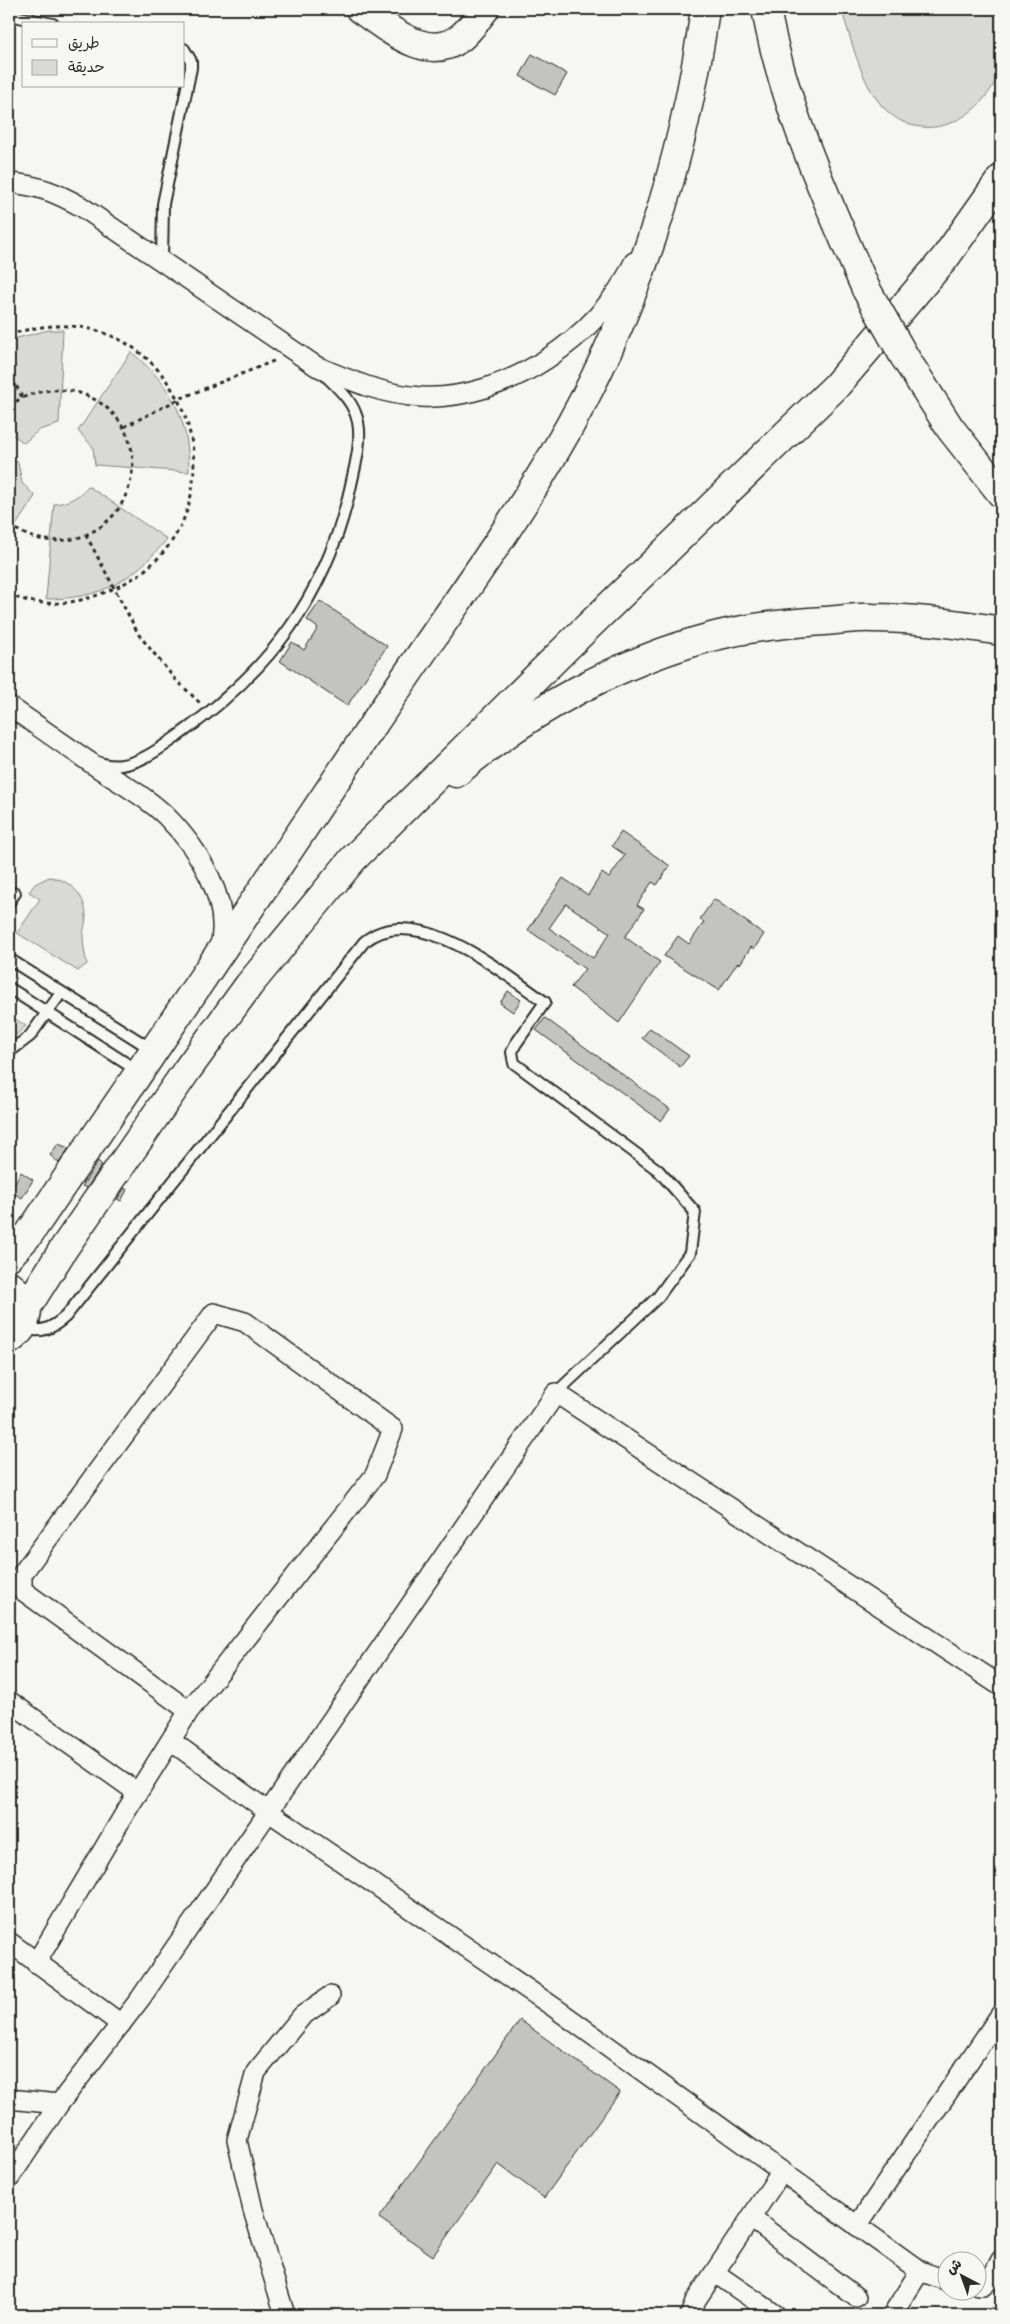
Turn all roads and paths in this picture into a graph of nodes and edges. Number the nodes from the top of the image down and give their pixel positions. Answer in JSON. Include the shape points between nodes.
{"nodes":[{"id":1,"x":360,"y":9,"type":"edge"},
{"id":2,"x":485,"y":9,"type":"edge"},
{"id":3,"x":704,"y":9,"type":"edge"},
{"id":4,"x":766,"y":9,"type":"edge"},
{"id":5,"x":9,"y":15,"type":"edge"},
{"id":6,"x":44,"y":22,"type":"edge"},
{"id":7,"x":185,"y":51,"type":"edge"},
{"id":8,"x":1001,"y":179,"type":"edge"},
{"id":9,"x":9,"y":183,"type":"edge"},
{"id":10,"x":666,"y":190,"type":"junction"},
{"id":11,"x":162,"y":261,"type":"junction"},
{"id":12,"x":9,"y":335,"type":"edge"},
{"id":13,"x":296,"y":353,"type":"junction"},
{"id":14,"x":316,"y":366,"type":"junction"},
{"id":15,"x":9,"y":372,"type":"edge"},
{"id":16,"x":22,"y":397,"type":"junction"},
{"id":17,"x":179,"y":399,"type":"junction"},
{"id":18,"x":9,"y":406,"type":"edge"},
{"id":19,"x":124,"y":427,"type":"junction"},
{"id":20,"x":1001,"y":493,"type":"edge"},
{"id":21,"x":9,"y":524,"type":"edge"},
{"id":22,"x":86,"y":535,"type":"junction"},
{"id":23,"x":114,"y":589,"type":"junction"},
{"id":24,"x":9,"y":595,"type":"edge"},
{"id":25,"x":1001,"y":631,"type":"edge"},
{"id":26,"x":9,"y":706,"type":"edge"},
{"id":27,"x":210,"y":713,"type":"junction"},
{"id":28,"x":81,"y":756,"type":"junction"},
{"id":29,"x":353,"y":859,"type":"junction"},
{"id":30,"x":9,"y":959,"type":"edge"},
{"id":31,"x":216,"y":960,"type":"junction"},
{"id":32,"x":9,"y":988,"type":"edge"},
{"id":33,"x":61,"y":993,"type":"junction"},
{"id":34,"x":48,"y":1014,"type":"junction"},
{"id":35,"x":9,"y":1052,"type":"edge"},
{"id":36,"x":147,"y":1061,"type":"junction"},
{"id":37,"x":9,"y":1256,"type":"edge"},
{"id":38,"x":9,"y":1285,"type":"edge"},
{"id":39,"x":19,"y":1325,"type":"edge"},
{"id":40,"x":556,"y":1393,"type":"junction"},
{"id":41,"x":1001,"y":1686,"type":"edge"},
{"id":42,"x":9,"y":1701,"type":"edge"},
{"id":43,"x":189,"y":1712,"type":"junction"},
{"id":44,"x":171,"y":1741,"type":"junction"},
{"id":45,"x":138,"y":1793,"type":"junction"},
{"id":46,"x":269,"y":1812,"type":"junction"},
{"id":47,"x":9,"y":1942,"type":"edge"},
{"id":48,"x":9,"y":1955,"type":"edge"},
{"id":49,"x":36,"y":1962,"type":"junction"},
{"id":50,"x":330,"y":1996,"type":"dead end"},
{"id":51,"x":1001,"y":2014,"type":"edge"},
{"id":52,"x":121,"y":2024,"type":"junction"},
{"id":53,"x":9,"y":2099,"type":"edge"},
{"id":54,"x":59,"y":2104,"type":"junction"},
{"id":55,"x":782,"y":2171,"type":"junction"},
{"id":56,"x":9,"y":2179,"type":"edge"},
{"id":57,"x":751,"y":2218,"type":"junction"},
{"id":58,"x":857,"y":2226,"type":"junction"},
{"id":59,"x":1001,"y":2260,"type":"edge"},
{"id":60,"x":920,"y":2271,"type":"junction"},
{"id":61,"x":715,"y":2272,"type":"junction"},
{"id":62,"x":938,"y":2277,"type":"edge"},
{"id":63,"x":988,"y":2281,"type":"edge"},
{"id":64,"x":856,"y":2296,"type":"dead end"},
{"id":65,"x":285,"y":2315,"type":"edge"},
{"id":66,"x":690,"y":2315,"type":"edge"},
{"id":67,"x":776,"y":2315,"type":"edge"},
{"id":68,"x":892,"y":2315,"type":"edge"}],
"edges":[{"from":1,"to":2,"type":"main road","via":[[417,45],[430,46],[458,39]]},
{"from":3,"to":10,"type":"main road","via":[[696,65]]},
{"from":4,"to":20,"type":"main road","bridge":true,"via":[[792,104],[824,196],[866,289],[950,428]]},
{"from":5,"to":6,"type":"lane"},
{"from":7,"to":11,"type":"lane","via":[[191,68],[163,204]]},
{"from":8,"to":29,"type":"main road","via":[[945,258],[836,386]]},
{"from":9,"to":11,"type":"street","via":[[53,191]]},
{"from":10,"to":14,"type":"street","via":[[632,267],[610,301],[581,332],[551,357],[518,376],[449,396],[420,397],[356,383]]},
{"from":10,"to":31,"type":"main road","via":[[630,302],[595,378],[556,450],[491,553]]},
{"from":11,"to":13,"type":"street"},
{"from":12,"to":17,"type":"path","via":[[52,326],[81,327],[106,334],[134,348],[168,380]]},
{"from":13,"to":14,"type":"street"},
{"from":13,"to":17,"type":"path"},
{"from":14,"to":27,"type":"lane","via":[[345,395],[358,421],[356,459],[345,511],[309,600],[285,638],[251,676]]},
{"from":15,"to":16,"type":"path"},
{"from":16,"to":18,"type":"path"},
{"from":16,"to":19,"type":"path","via":[[44,389],[67,389],[96,400],[109,409]]},
{"from":17,"to":19,"type":"path"},
{"from":17,"to":23,"type":"path","via":[[194,453],[191,494],[170,543],[151,565],[131,581]]},
{"from":19,"to":22,"type":"path","via":[[131,447],[129,489],[105,524]]},
{"from":21,"to":22,"type":"path","via":[[28,536],[47,541]]},
{"from":22,"to":23,"type":"path"},
{"from":23,"to":24,"type":"path","via":[[69,604],[46,604]]},
{"from":23,"to":27,"type":"path","via":[[139,635],[174,678]]},
{"from":25,"to":29,"type":"main road","via":[[941,621],[871,618],[792,623],[716,636],[637,662],[564,697],[493,741]]},
{"from":26,"to":28,"type":"street"},
{"from":27,"to":28,"type":"lane","via":[[130,765],[104,764]]},
{"from":28,"to":31,"type":"street","via":[[157,810],[186,838],[214,888],[222,914],[223,936]]},
{"from":29,"to":39,"type":"main road","via":[[249,985],[204,1046],[64,1248]]},
{"from":30,"to":33,"type":"lane"},
{"from":31,"to":36,"type":"main road"},
{"from":32,"to":34,"type":"lane"},
{"from":33,"to":34,"type":"lane"},
{"from":33,"to":36,"type":"lane"},
{"from":34,"to":35,"type":"lane","via":[[30,1036]]},
{"from":34,"to":36,"type":"lane"},
{"from":36,"to":37,"type":"main road","via":[[29,1234]]},
{"from":38,"to":39,"type":"main road","via":[[22,1297]]},
{"from":39,"to":40,"type":"lane","via":[[32,1331],[43,1331],[66,1316],[364,942],[386,929],[404,928],[450,940],[546,1002],[515,1045],[512,1052],[514,1063],[658,1170],[695,1212],[690,1253],[658,1297]]},
{"from":40,"to":41,"type":"street"},
{"from":40,"to":46,"type":"street"},
{"from":42,"to":45,"type":"street"},
{"from":43,"to":43,"type":"street","via":[[375,1475],[393,1429],[245,1322],[214,1313],[22,1574],[22,1590]]},
{"from":43,"to":44,"type":"street"},
{"from":44,"to":45,"type":"street"},
{"from":44,"to":46,"type":"street"},
{"from":45,"to":49,"type":"street"},
{"from":46,"to":52,"type":"street"},
{"from":46,"to":55,"type":"street","via":[[555,2008]]},
{"from":47,"to":49,"type":"street"},
{"from":48,"to":49,"type":"street"},
{"from":49,"to":52,"type":"street"},
{"from":50,"to":65,"type":"street","via":[[302,2016],[256,2072],[237,2140],[253,2210]]},
{"from":51,"to":58,"type":"street"},
{"from":52,"to":54,"type":"street"},
{"from":53,"to":54,"type":"street"},
{"from":54,"to":56,"type":"street"},
{"from":55,"to":57,"type":"street"},
{"from":55,"to":58,"type":"street"},
{"from":57,"to":61,"type":"street"},
{"from":57,"to":64,"type":"street"},
{"from":58,"to":60,"type":"street"},
{"from":59,"to":63,"type":"street"},
{"from":60,"to":62,"type":"street"},
{"from":60,"to":68,"type":"street"},
{"from":61,"to":66,"type":"street"},
{"from":61,"to":67,"type":"street"}]}
